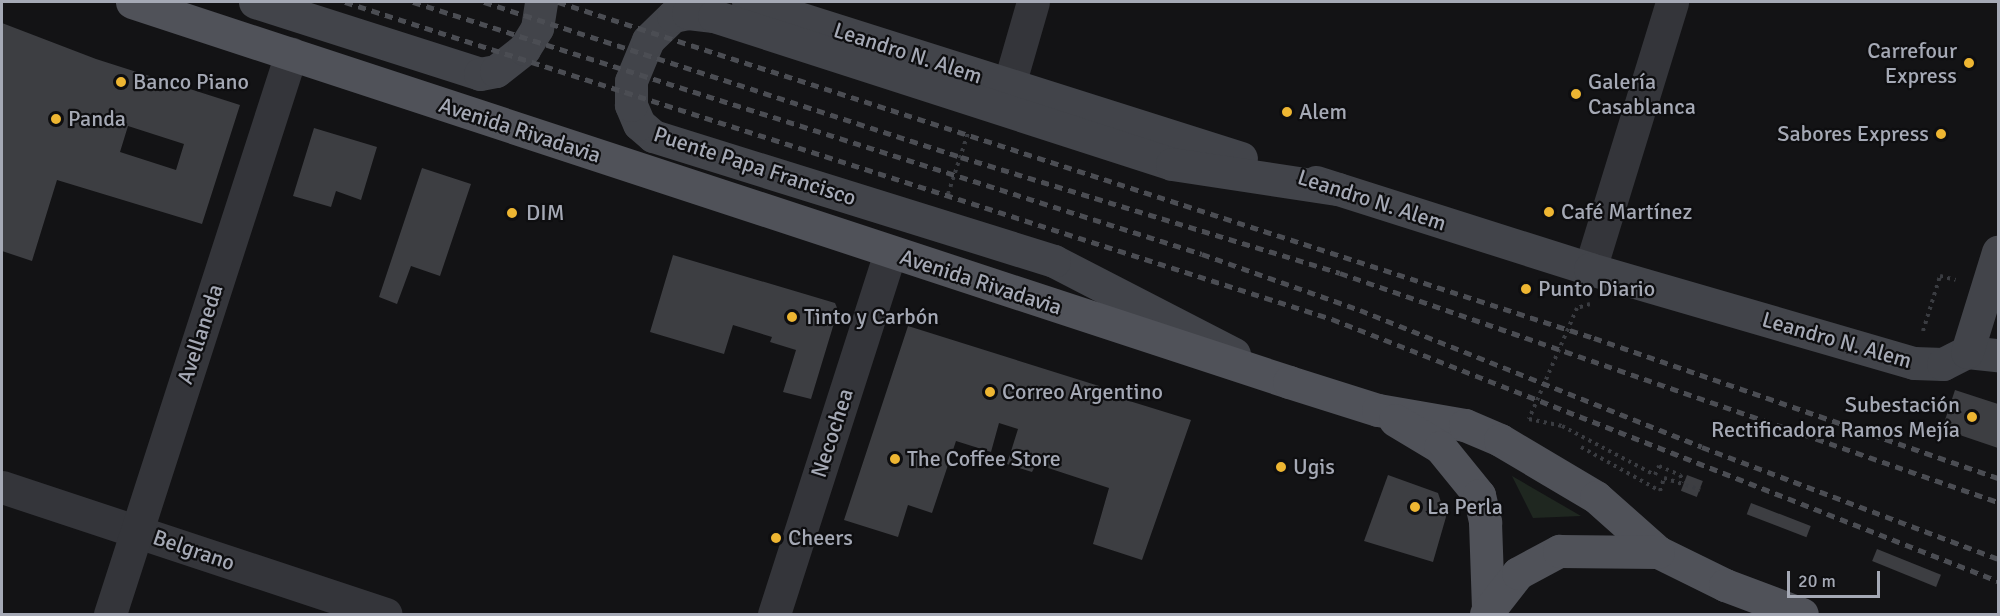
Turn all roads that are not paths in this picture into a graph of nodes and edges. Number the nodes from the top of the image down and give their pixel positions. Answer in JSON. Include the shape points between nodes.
{"nodes":[{"id":1,"x":132,"y":2,"type":"edge"},
{"id":2,"x":255,"y":2,"type":"edge"},
{"id":3,"x":541,"y":2,"type":"edge"},
{"id":4,"x":748,"y":2,"type":"edge"},
{"id":5,"x":1033,"y":2,"type":"edge"},
{"id":6,"x":1672,"y":2,"type":"edge"},
{"id":7,"x":291,"y":54,"type":"junction"},
{"id":8,"x":1009,"y":85,"type":"junction"},
{"id":9,"x":1338,"y":189,"type":"junction"},
{"id":10,"x":890,"y":252,"type":"junction"},
{"id":11,"x":1998,"y":252,"type":"edge"},
{"id":12,"x":1598,"y":271,"type":"junction"},
{"id":13,"x":1966,"y":352,"type":"junction"},
{"id":14,"x":1998,"y":356,"type":"edge"},
{"id":15,"x":1289,"y":382,"type":"junction"},
{"id":16,"x":1378,"y":410,"type":"junction"},
{"id":17,"x":2,"y":487,"type":"edge"},
{"id":18,"x":137,"y":530,"type":"junction"},
{"id":19,"x":1658,"y":552,"type":"junction"},
{"id":20,"x":1487,"y":612,"type":"edge"},
{"id":21,"x":110,"y":615,"type":"edge"},
{"id":22,"x":385,"y":615,"type":"edge"},
{"id":23,"x":774,"y":615,"type":"edge"},
{"id":24,"x":1802,"y":615,"type":"edge"}],
"edges":[{"from":1,"to":7,"type":"main road","name":"Avenida Rivadavia"},
{"from":2,"to":3,"type":"street","via":[[480,74],[496,70],[524,49],[537,28]]},
{"from":4,"to":8,"type":"street","name":"Leandro N. Alem"},
{"from":5,"to":8,"type":"street"},
{"from":6,"to":12,"type":"street"},
{"from":7,"to":10,"type":"main road","name":"Avenida Rivadavia"},
{"from":7,"to":18,"type":"street","name":"Avellaneda"},
{"from":8,"to":9,"type":"street","name":"Leandro N. Alem"},
{"from":9,"to":12,"type":"street","name":"Leandro N. Alem"},
{"from":9,"to":15,"type":"street","name":"Puente Papa Francisco","via":[[1172,164],[714,16],[673,16],[648,40],[631,81],[631,105],[639,124],[653,136],[1054,261]]},
{"from":10,"to":15,"type":"main road","name":"Avenida Rivadavia"},
{"from":10,"to":23,"type":"street","name":"Necochea"},
{"from":11,"to":13,"type":"street"},
{"from":12,"to":13,"type":"street","name":"Leandro N. Alem","via":[[1914,363],[1943,364]]},
{"from":13,"to":14,"type":"street"},
{"from":15,"to":16,"type":"main road","name":"Avenida Rivadavia"},
{"from":16,"to":19,"type":"main road","name":"Avenida Rivadavia","via":[[1465,425],[1500,440],[1596,497]]},
{"from":16,"to":20,"type":"main road","via":[[1440,447],[1479,495],[1485,522]]},
{"from":17,"to":18,"type":"street","name":"Belgrano"},
{"from":18,"to":21,"type":"street","name":"Avellaneda"},
{"from":18,"to":22,"type":"street","name":"Belgrano"},
{"from":19,"to":20,"type":"main road","via":[[1559,551],[1518,573]]},
{"from":19,"to":24,"type":"main road","name":"Avenida Rivadavia","via":[[1725,585]]}]}
